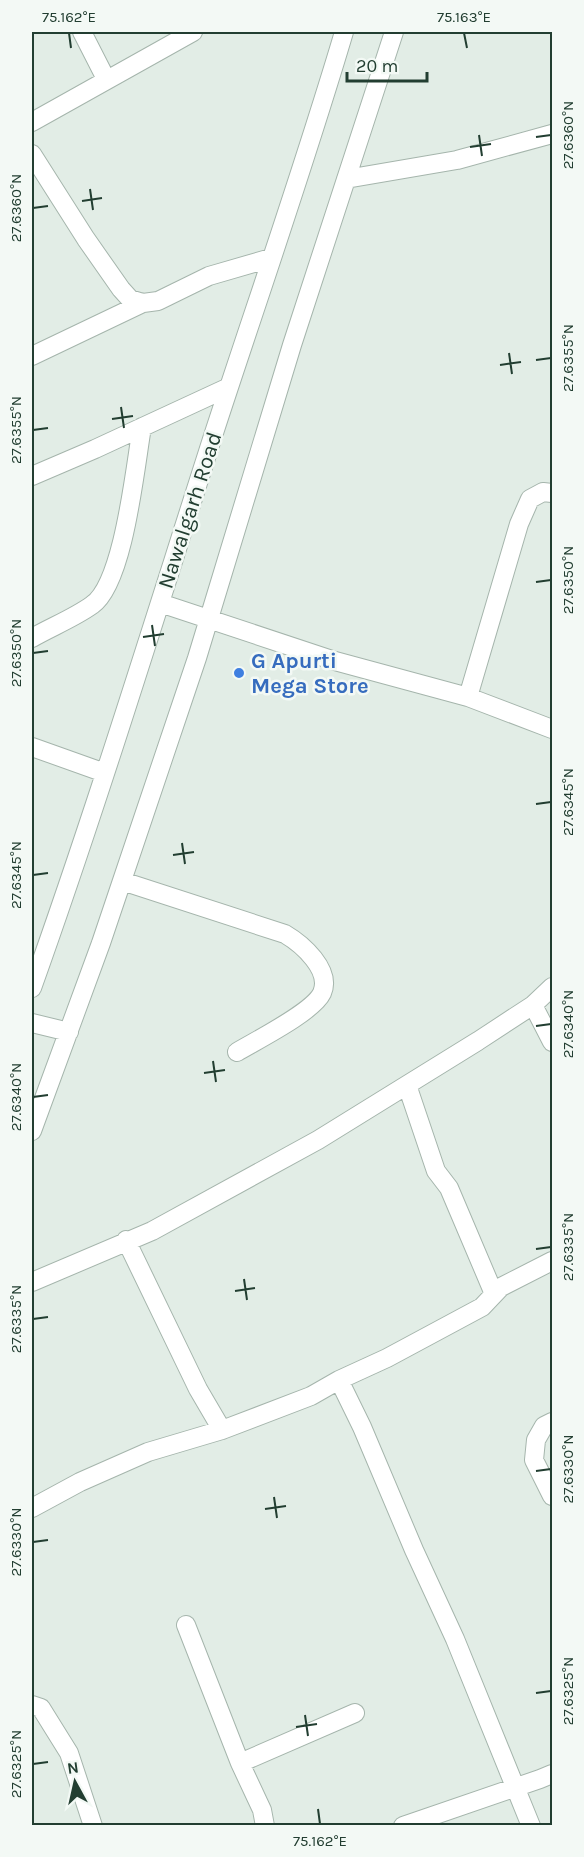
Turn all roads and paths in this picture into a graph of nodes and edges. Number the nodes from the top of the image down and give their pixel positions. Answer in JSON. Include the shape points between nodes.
{"nodes":[{"id":1,"x":82,"y":32,"type":"edge"},
{"id":2,"x":193,"y":32,"type":"edge"},
{"id":3,"x":344,"y":32,"type":"edge"},
{"id":4,"x":393,"y":32,"type":"edge"},
{"id":5,"x":106,"y":80,"type":"junction"},
{"id":6,"x":32,"y":122,"type":"edge"},
{"id":7,"x":552,"y":134,"type":"edge"},
{"id":8,"x":32,"y":153,"type":"edge"},
{"id":9,"x":346,"y":179,"type":"junction"},
{"id":10,"x":271,"y":258,"type":"junction"},
{"id":11,"x":142,"y":303,"type":"junction"},
{"id":12,"x":32,"y":356,"type":"edge"},
{"id":13,"x":229,"y":387,"type":"junction"},
{"id":14,"x":142,"y":428,"type":"junction"},
{"id":15,"x":32,"y":476,"type":"edge"},
{"id":16,"x":552,"y":493,"type":"edge"},
{"id":17,"x":160,"y":603,"type":"junction"},
{"id":18,"x":209,"y":618,"type":"junction"},
{"id":19,"x":32,"y":638,"type":"edge"},
{"id":20,"x":468,"y":697,"type":"junction"},
{"id":21,"x":552,"y":729,"type":"edge"},
{"id":22,"x":32,"y":747,"type":"edge"},
{"id":23,"x":105,"y":773,"type":"junction"},
{"id":24,"x":122,"y":880,"type":"junction"},
{"id":25,"x":552,"y":987,"type":"edge"},
{"id":26,"x":32,"y":988,"type":"edge"},
{"id":27,"x":533,"y":1005,"type":"junction"},
{"id":28,"x":32,"y":1023,"type":"edge"},
{"id":29,"x":69,"y":1032,"type":"junction"},
{"id":30,"x":552,"y":1042,"type":"edge"},
{"id":31,"x":237,"y":1052,"type":"dead end"},
{"id":32,"x":407,"y":1085,"type":"junction"},
{"id":33,"x":32,"y":1131,"type":"edge"},
{"id":34,"x":126,"y":1240,"type":"junction"},
{"id":35,"x":552,"y":1261,"type":"edge"},
{"id":36,"x":32,"y":1282,"type":"edge"},
{"id":37,"x":494,"y":1294,"type":"junction"},
{"id":38,"x":339,"y":1380,"type":"junction"},
{"id":39,"x":552,"y":1422,"type":"edge"},
{"id":40,"x":222,"y":1430,"type":"junction"},
{"id":41,"x":552,"y":1496,"type":"edge"},
{"id":42,"x":32,"y":1508,"type":"edge"},
{"id":43,"x":186,"y":1625,"type":"dead end"},
{"id":44,"x":32,"y":1705,"type":"edge"},
{"id":45,"x":355,"y":1713,"type":"dead end"},
{"id":46,"x":240,"y":1762,"type":"junction"},
{"id":47,"x":552,"y":1774,"type":"edge"},
{"id":48,"x":517,"y":1787,"type":"junction"},
{"id":49,"x":93,"y":1826,"type":"edge"},
{"id":50,"x":266,"y":1826,"type":"edge"},
{"id":51,"x":403,"y":1826,"type":"edge"},
{"id":52,"x":531,"y":1826,"type":"edge"}],
"edges":[{"from":1,"to":5,"type":"street"},
{"from":2,"to":5,"type":"street"},
{"from":3,"to":10,"type":"street","name":"Nawalgarh Road"},
{"from":4,"to":9,"type":"street"},
{"from":5,"to":6,"type":"street"},
{"from":7,"to":9,"type":"street","via":[[457,160]]},
{"from":8,"to":11,"type":"street","via":[[121,289],[130,299]]},
{"from":9,"to":18,"type":"street"},
{"from":10,"to":11,"type":"street","via":[[209,276],[158,301]]},
{"from":10,"to":13,"type":"street","name":"Nawalgarh Road"},
{"from":11,"to":12,"type":"street"},
{"from":13,"to":14,"type":"street"},
{"from":13,"to":17,"type":"street","name":"Nawalgarh Road"},
{"from":14,"to":15,"type":"street"},
{"from":14,"to":19,"type":"street","via":[[122,548],[111,579],[94,604]]},
{"from":16,"to":20,"type":"street","via":[[543,492],[530,499],[523,516]]},
{"from":17,"to":18,"type":"street"},
{"from":17,"to":23,"type":"street","name":"Nawalgarh Road"},
{"from":18,"to":20,"type":"street","via":[[334,661]]},
{"from":18,"to":24,"type":"street"},
{"from":20,"to":21,"type":"street"},
{"from":22,"to":23,"type":"street"},
{"from":23,"to":26,"type":"street","name":"Nawalgarh Road"},
{"from":24,"to":29,"type":"street"},
{"from":24,"to":31,"type":"street","via":[[285,934],[302,945],[316,963],[324,979],[322,993],[315,1002]]},
{"from":25,"to":27,"type":"street"},
{"from":27,"to":30,"type":"street"},
{"from":27,"to":32,"type":"street"},
{"from":28,"to":29,"type":"street"},
{"from":29,"to":33,"type":"street"},
{"from":32,"to":34,"type":"street","via":[[318,1140],[152,1231]]},
{"from":32,"to":37,"type":"street","via":[[436,1171],[448,1188]]},
{"from":34,"to":36,"type":"street"},
{"from":34,"to":40,"type":"street"},
{"from":35,"to":37,"type":"street"},
{"from":37,"to":38,"type":"street","via":[[473,1312]]},
{"from":38,"to":40,"type":"street"},
{"from":38,"to":48,"type":"street"},
{"from":39,"to":41,"type":"street","via":[[544,1426],[536,1440],[534,1460]]},
{"from":40,"to":42,"type":"street","via":[[118,1464]]},
{"from":43,"to":46,"type":"street"},
{"from":44,"to":49,"type":"street","via":[[41,1708],[69,1753]]},
{"from":45,"to":46,"type":"street"},
{"from":46,"to":50,"type":"street"},
{"from":47,"to":48,"type":"street"},
{"from":48,"to":51,"type":"street"},
{"from":48,"to":52,"type":"street"}]}
